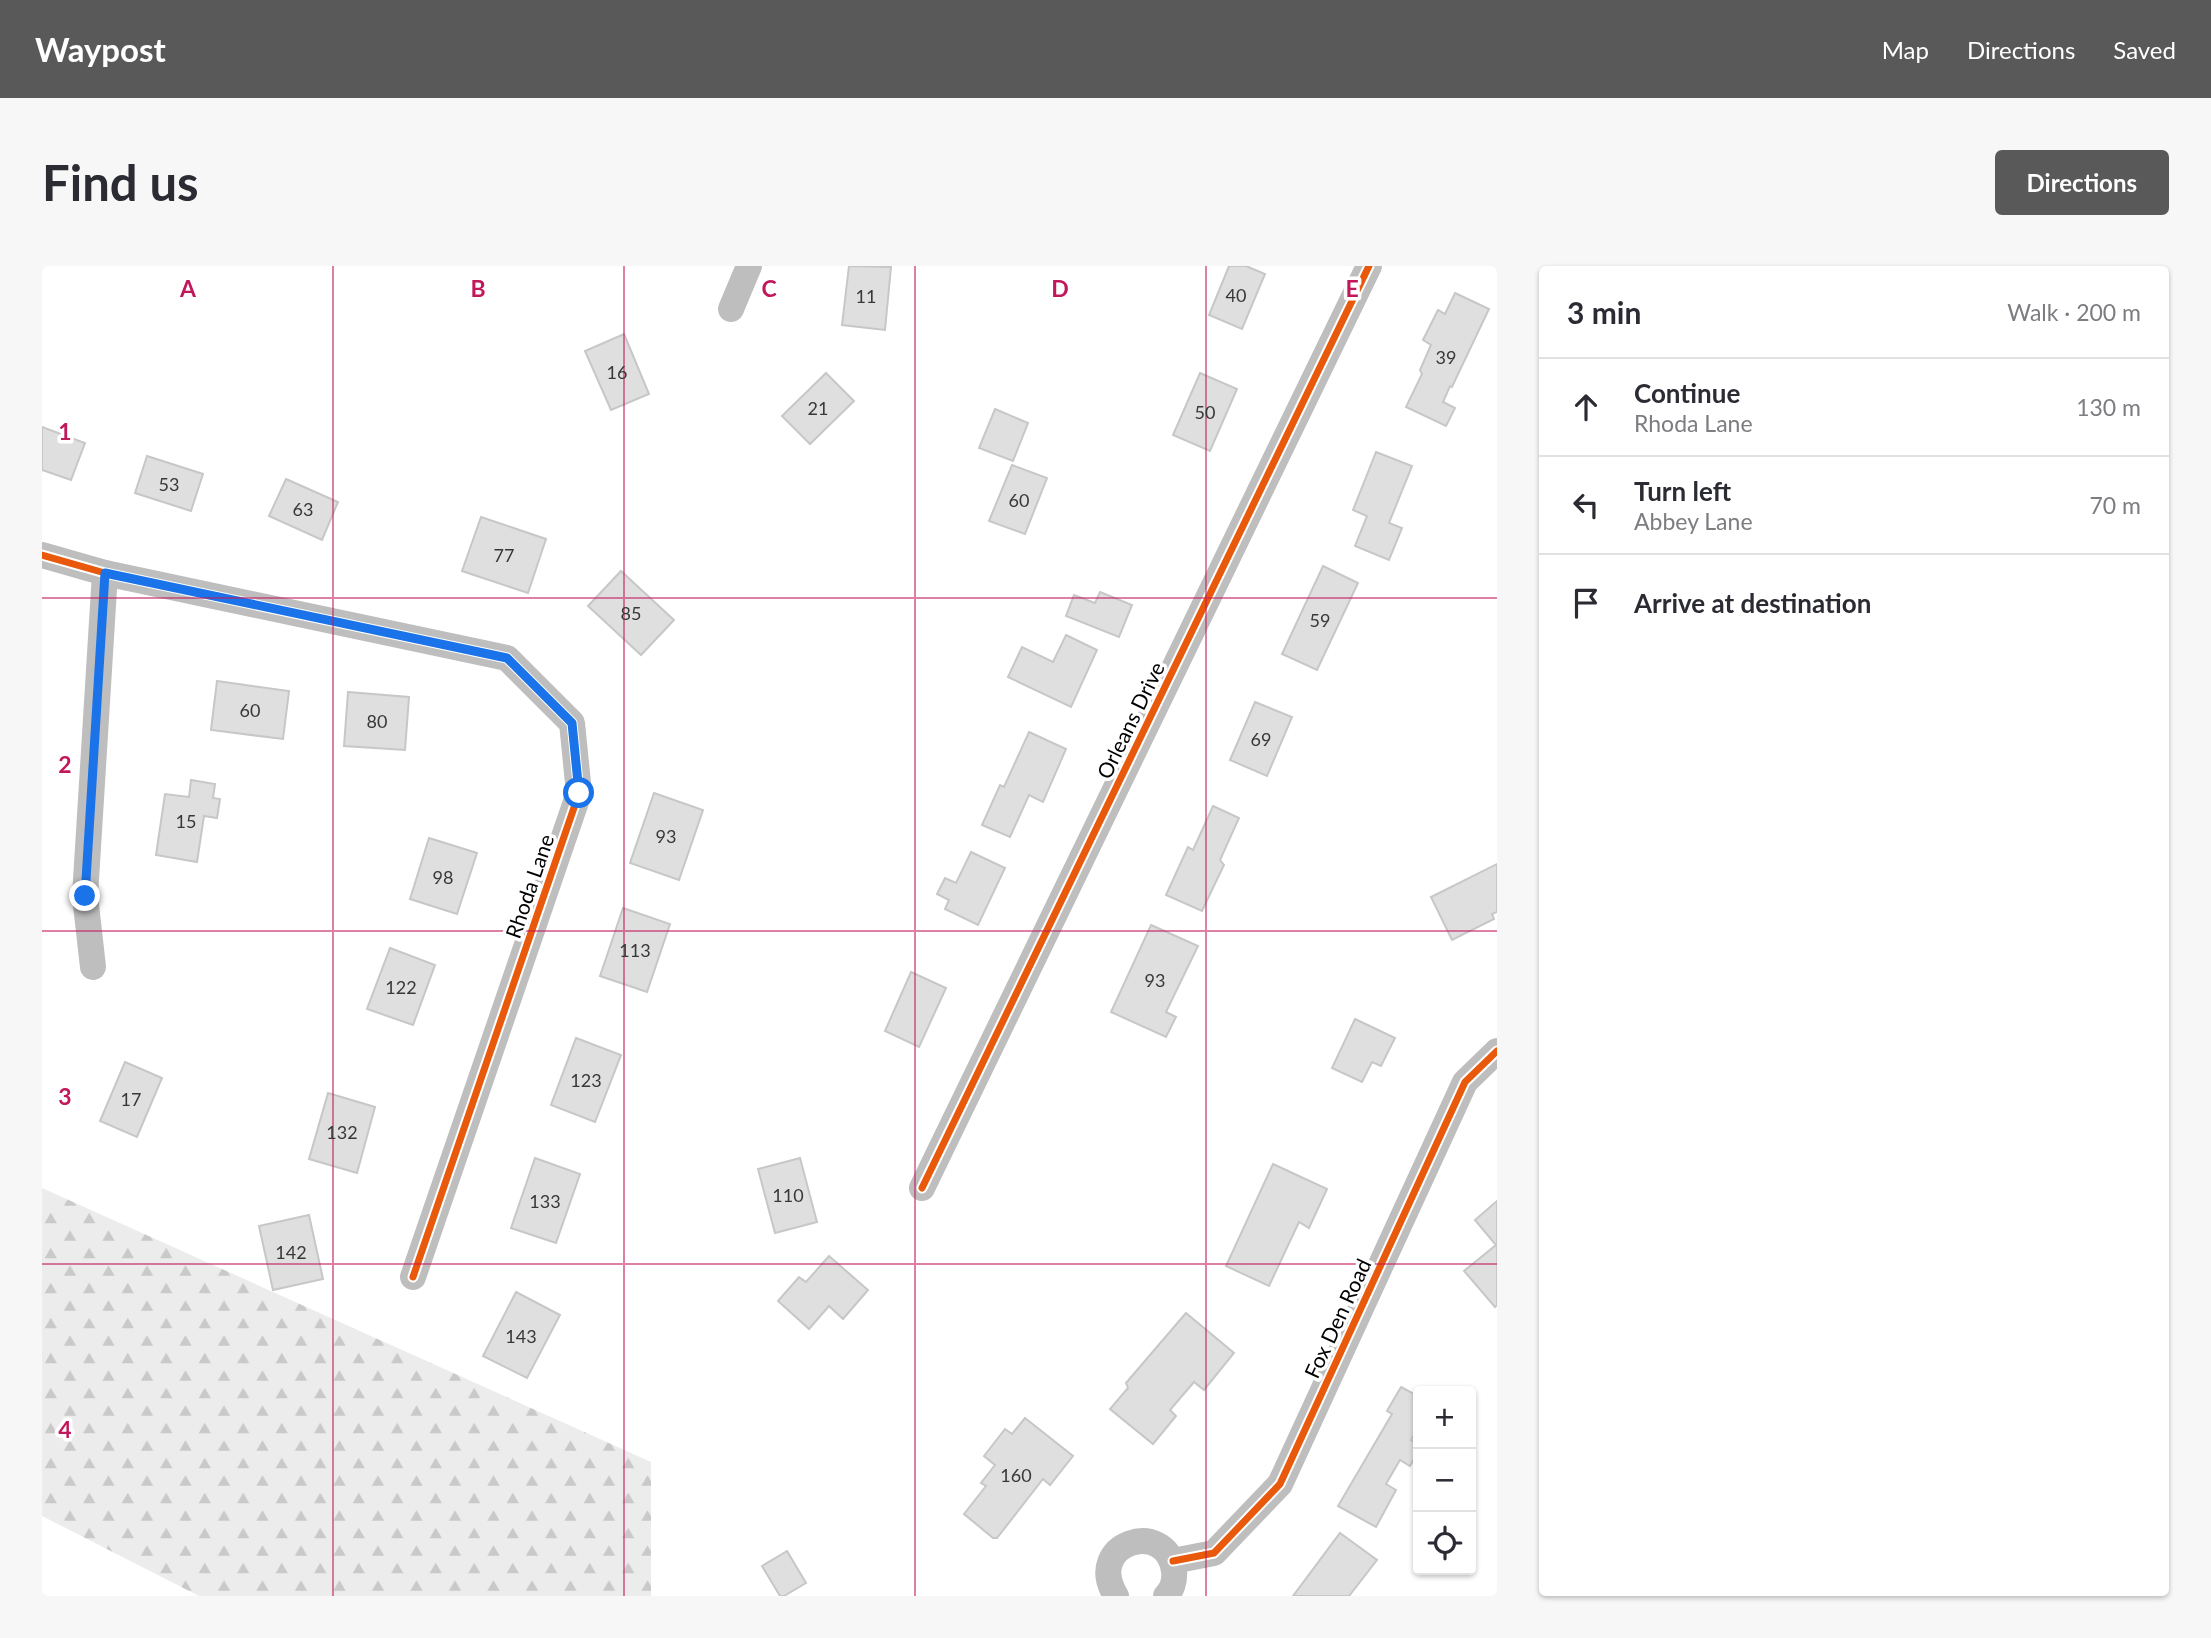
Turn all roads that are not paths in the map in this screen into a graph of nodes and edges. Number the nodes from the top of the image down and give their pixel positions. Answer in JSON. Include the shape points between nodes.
{"nodes":[{"id":1,"x":749,"y":266,"type":"edge"},
{"id":2,"x":1368,"y":266,"type":"edge"},
{"id":3,"x":731,"y":309,"type":"dead end"},
{"id":4,"x":42,"y":555,"type":"edge"},
{"id":5,"x":105,"y":573,"type":"junction"},
{"id":6,"x":93,"y":967,"type":"dead end"},
{"id":7,"x":1497,"y":1051,"type":"edge"},
{"id":8,"x":922,"y":1188,"type":"dead end"},
{"id":9,"x":413,"y":1277,"type":"dead end"},
{"id":10,"x":1173,"y":1561,"type":"junction"},
{"id":11,"x":1116,"y":1596,"type":"edge"},
{"id":12,"x":1166,"y":1596,"type":"edge"}],
"edges":[{"from":1,"to":3,"type":"street"},
{"from":2,"to":8,"type":"street","name":"Orleans Drive"},
{"from":4,"to":5,"type":"street","name":"Rhoda Lane"},
{"from":5,"to":6,"type":"street","via":[[85,896]]},
{"from":5,"to":9,"type":"street","name":"Rhoda Lane","via":[[507,658],[572,723],[579,793]]},
{"from":7,"to":10,"type":"street","name":"Fox Den Road","via":[[1465,1082],[1279,1484],[1214,1553]]},
{"from":10,"to":11,"type":"street","via":[[1161,1546],[1143,1539],[1124,1544],[1110,1558],[1107,1577]]},
{"from":10,"to":12,"type":"street","via":[[1175,1577]]}]}
